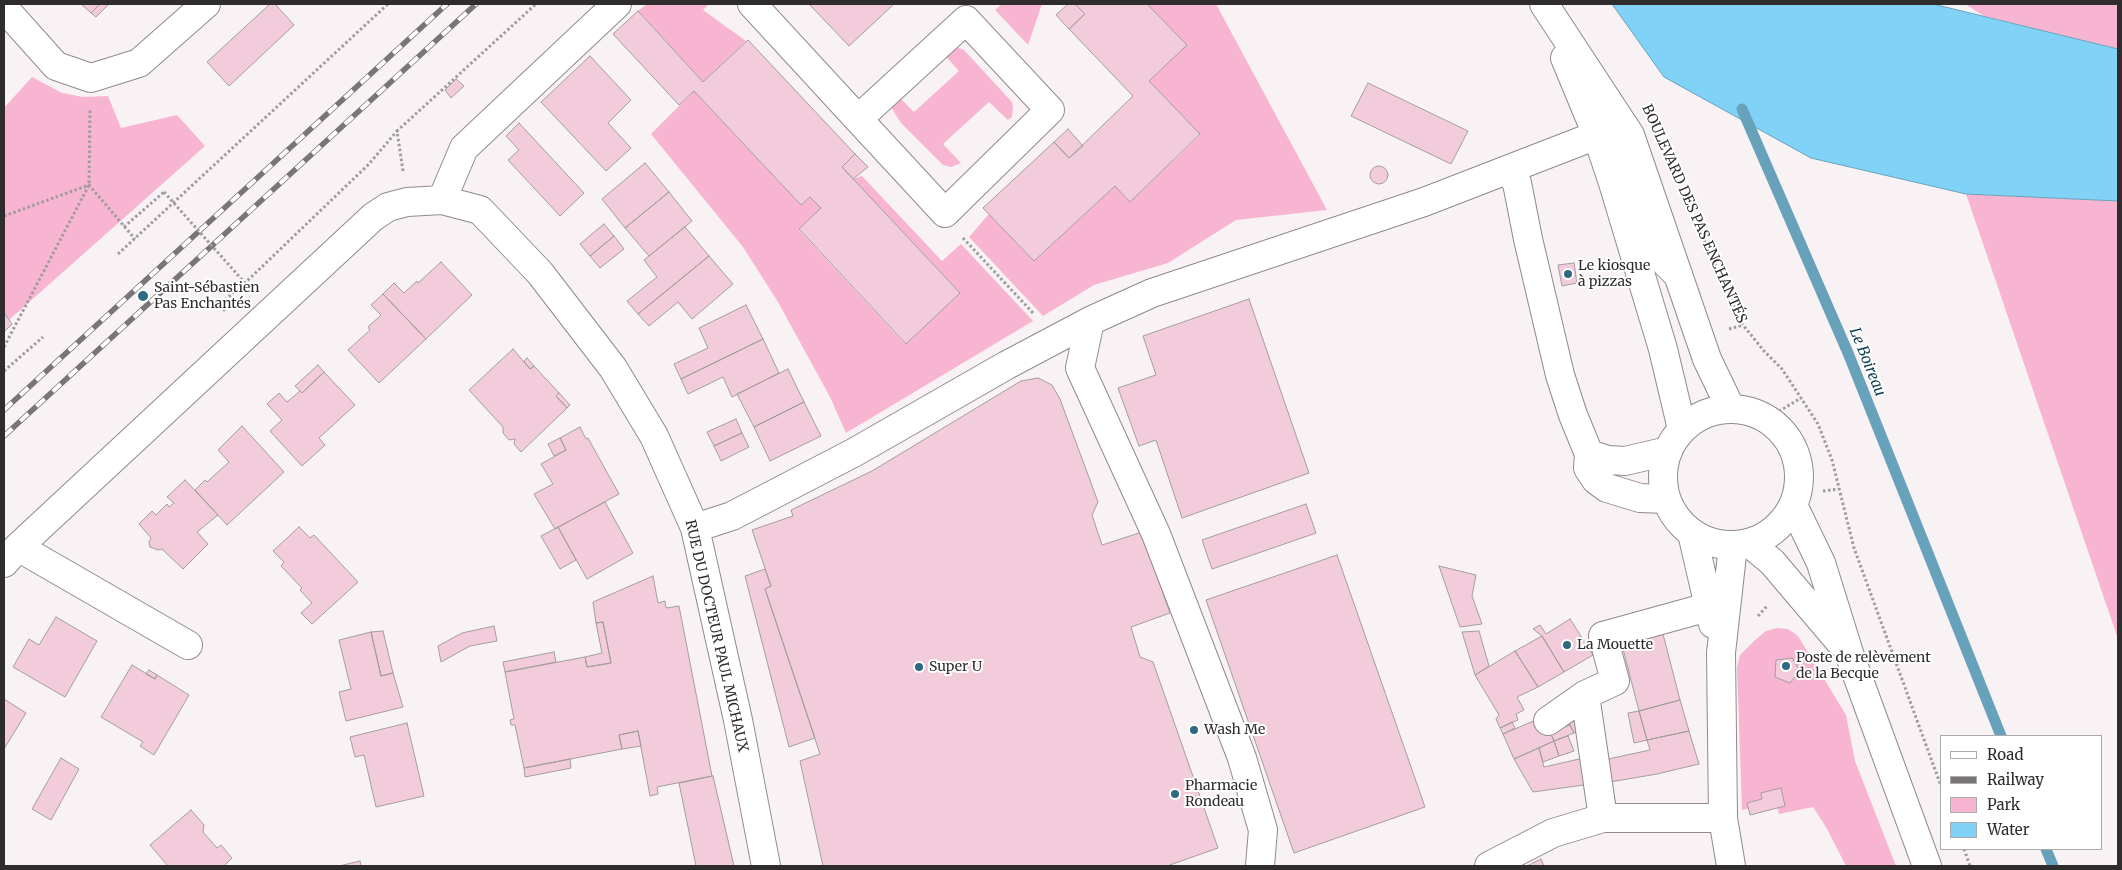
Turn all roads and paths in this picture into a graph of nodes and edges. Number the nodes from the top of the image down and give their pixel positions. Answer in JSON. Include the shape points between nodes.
{"nodes":[{"id":1,"x":206,"y":4,"type":"edge"},
{"id":2,"x":388,"y":4,"type":"edge"},
{"id":3,"x":536,"y":4,"type":"edge"},
{"id":4,"x":617,"y":4,"type":"edge"},
{"id":5,"x":752,"y":4,"type":"edge"},
{"id":6,"x":1543,"y":4,"type":"edge"},
{"id":7,"x":4,"y":8,"type":"edge"},
{"id":8,"x":91,"y":78,"type":"junction"},
{"id":9,"x":858,"y":119,"type":"junction"},
{"id":10,"x":397,"y":131,"type":"junction"},
{"id":11,"x":1597,"y":135,"type":"junction"},
{"id":12,"x":1508,"y":170,"type":"junction"},
{"id":13,"x":89,"y":185,"type":"junction"},
{"id":14,"x":442,"y":200,"type":"junction"},
{"id":15,"x":407,"y":202,"type":"junction"},
{"id":16,"x":945,"y":213,"type":"junction"},
{"id":17,"x":4,"y":216,"type":"edge"},
{"id":18,"x":1698,"y":225,"type":"dead end"},
{"id":19,"x":124,"y":227,"type":"junction"},
{"id":20,"x":135,"y":239,"type":"junction"},
{"id":21,"x":118,"y":254,"type":"dead end"},
{"id":22,"x":1678,"y":275,"type":"junction"},
{"id":23,"x":245,"y":283,"type":"junction"},
{"id":24,"x":220,"y":304,"type":"dead end"},
{"id":25,"x":1038,"y":318,"type":"dead end"},
{"id":26,"x":1090,"y":321,"type":"junction"},
{"id":27,"x":43,"y":337,"type":"dead end"},
{"id":28,"x":4,"y":347,"type":"edge"},
{"id":29,"x":4,"y":372,"type":"edge"},
{"id":30,"x":1800,"y":398,"type":"junction"},
{"id":31,"x":1731,"y":409,"type":"junction"},
{"id":32,"x":1766,"y":419,"type":"junction"},
{"id":33,"x":1675,"y":440,"type":"junction"},
{"id":34,"x":1589,"y":454,"type":"junction"},
{"id":35,"x":1666,"y":499,"type":"junction"},
{"id":36,"x":1793,"y":505,"type":"junction"},
{"id":37,"x":695,"y":528,"type":"junction"},
{"id":38,"x":1692,"y":533,"type":"junction"},
{"id":39,"x":1741,"y":544,"type":"junction"},
{"id":40,"x":11,"y":555,"type":"edge"},
{"id":41,"x":1708,"y":607,"type":"junction"},
{"id":42,"x":188,"y":645,"type":"dead end"},
{"id":43,"x":1721,"y":653,"type":"junction"},
{"id":44,"x":1849,"y":653,"type":"junction"},
{"id":45,"x":1585,"y":694,"type":"junction"},
{"id":46,"x":1548,"y":721,"type":"dead end"},
{"id":47,"x":1940,"y":783,"type":"edge"},
{"id":48,"x":1603,"y":818,"type":"junction"},
{"id":49,"x":1723,"y":818,"type":"junction"},
{"id":50,"x":1964,"y":850,"type":"edge"},
{"id":51,"x":766,"y":866,"type":"edge"},
{"id":52,"x":1260,"y":866,"type":"edge"},
{"id":53,"x":1489,"y":866,"type":"edge"},
{"id":54,"x":1731,"y":866,"type":"edge"},
{"id":55,"x":1927,"y":866,"type":"edge"},
{"id":56,"x":1970,"y":866,"type":"edge"}],
"edges":[{"from":1,"to":8,"type":"street","via":[[139,63]]},
{"from":2,"to":20,"type":"path"},
{"from":3,"to":10,"type":"path"},
{"from":4,"to":14,"type":"street","via":[[464,148]]},
{"from":5,"to":9,"type":"street"},
{"from":6,"to":11,"type":"street","name":"BOULEVARD DES PAS ENCHANTÉS"},
{"from":6,"to":22,"type":"street","name":"BOULEVARD DES PAS ENCHANTÉS","via":[[1630,134]]},
{"from":7,"to":8,"type":"street","via":[[56,66]]},
{"from":8,"to":13,"type":"path"},
{"from":9,"to":16,"type":"street"},
{"from":9,"to":16,"type":"street","via":[[966,20],[1050,110]]},
{"from":10,"to":15,"type":"path"},
{"from":10,"to":23,"type":"path","via":[[369,164]]},
{"from":11,"to":12,"type":"street"},
{"from":11,"to":22,"type":"street","via":[[1620,151],[1655,252]]},
{"from":11,"to":33,"type":"street","name":"BOULEVARD DES PAS ENCHANTÉS","via":[[1654,315]]},
{"from":12,"to":26,"type":"street","via":[[1424,202],[1152,293]]},
{"from":12,"to":34,"type":"street","via":[[1517,183],[1523,206],[1560,375]]},
{"from":13,"to":17,"type":"path"},
{"from":13,"to":19,"type":"path"},
{"from":13,"to":28,"type":"path"},
{"from":14,"to":15,"type":"street","name":"RUE DU DOCTEUR PAUL MICHAUX"},
{"from":14,"to":37,"type":"street","name":"RUE DU DOCTEUR PAUL MICHAUX","via":[[480,210],[540,273],[614,368],[654,436]]},
{"from":15,"to":40,"type":"street","name":"RUE DU DOCTEUR PAUL MICHAUX","via":[[388,206],[373,217]]},
{"from":16,"to":25,"type":"path","via":[[961,236]]},
{"from":18,"to":30,"type":"path","name":"BOULEVARD DES PAS ENCHANTÉS","via":[[1743,325],[1782,369]]},
{"from":19,"to":20,"type":"path"},
{"from":19,"to":23,"type":"path","bridge":true,"via":[[164,192]]},
{"from":20,"to":21,"type":"path"},
{"from":22,"to":31,"type":"street","name":"BOULEVARD DES PAS ENCHANTÉS","via":[[1707,359]]},
{"from":23,"to":24,"type":"path"},
{"from":26,"to":37,"type":"street","via":[[855,452],[732,516]]},
{"from":26,"to":52,"type":"street","via":[[1080,368],[1156,534],[1242,758],[1264,830]]},
{"from":27,"to":29,"type":"path"},
{"from":30,"to":32,"type":"path"},
{"from":30,"to":47,"type":"path","name":"BOULEVARD DES PAS ENCHANTÉS","via":[[1818,424],[1832,460],[1854,548]]},
{"from":31,"to":32,"type":"street"},
{"from":31,"to":33,"type":"street","via":[[1705,414]]},
{"from":32,"to":36,"type":"street","via":[[1784,435],[1796,457],[1799,481]]},
{"from":33,"to":34,"type":"street","via":[[1625,461]]},
{"from":33,"to":35,"type":"street","name":"BOULEVARD DES PAS ENCHANTÉS","via":[[1663,470]]},
{"from":34,"to":35,"type":"street","via":[[1588,468],[1607,488],[1640,498]]},
{"from":35,"to":38,"type":"street","name":"BOULEVARD DES PAS ENCHANTÉS","via":[[1674,515]]},
{"from":36,"to":39,"type":"street","via":[[1775,529],[1759,539]]},
{"from":36,"to":44,"type":"street","name":"BOULEVARD DES PAS ENCHANTÉS","via":[[1820,563]]},
{"from":37,"to":51,"type":"street","name":"RUE DU DOCTEUR PAUL MICHAUX","via":[[738,720]]},
{"from":38,"to":39,"type":"street","name":"BOULEVARD DES PAS ENCHANTÉS","via":[[1712,542]]},
{"from":38,"to":41,"type":"street"},
{"from":39,"to":43,"type":"street"},
{"from":39,"to":44,"type":"street","name":"BOULEVARD DES PAS ENCHANTÉS","via":[[1772,562]]},
{"from":40,"to":42,"type":"street"},
{"from":41,"to":43,"type":"street"},
{"from":41,"to":45,"type":"street","via":[[1603,636],[1615,680]]},
{"from":43,"to":49,"type":"street"},
{"from":44,"to":55,"type":"street","name":"BOULEVARD DES PAS ENCHANTÉS"},
{"from":45,"to":46,"type":"street"},
{"from":45,"to":48,"type":"street"},
{"from":48,"to":49,"type":"street"},
{"from":48,"to":53,"type":"street","via":[[1553,833]]},
{"from":49,"to":54,"type":"street"},
{"from":50,"to":56,"type":"path"}]}
